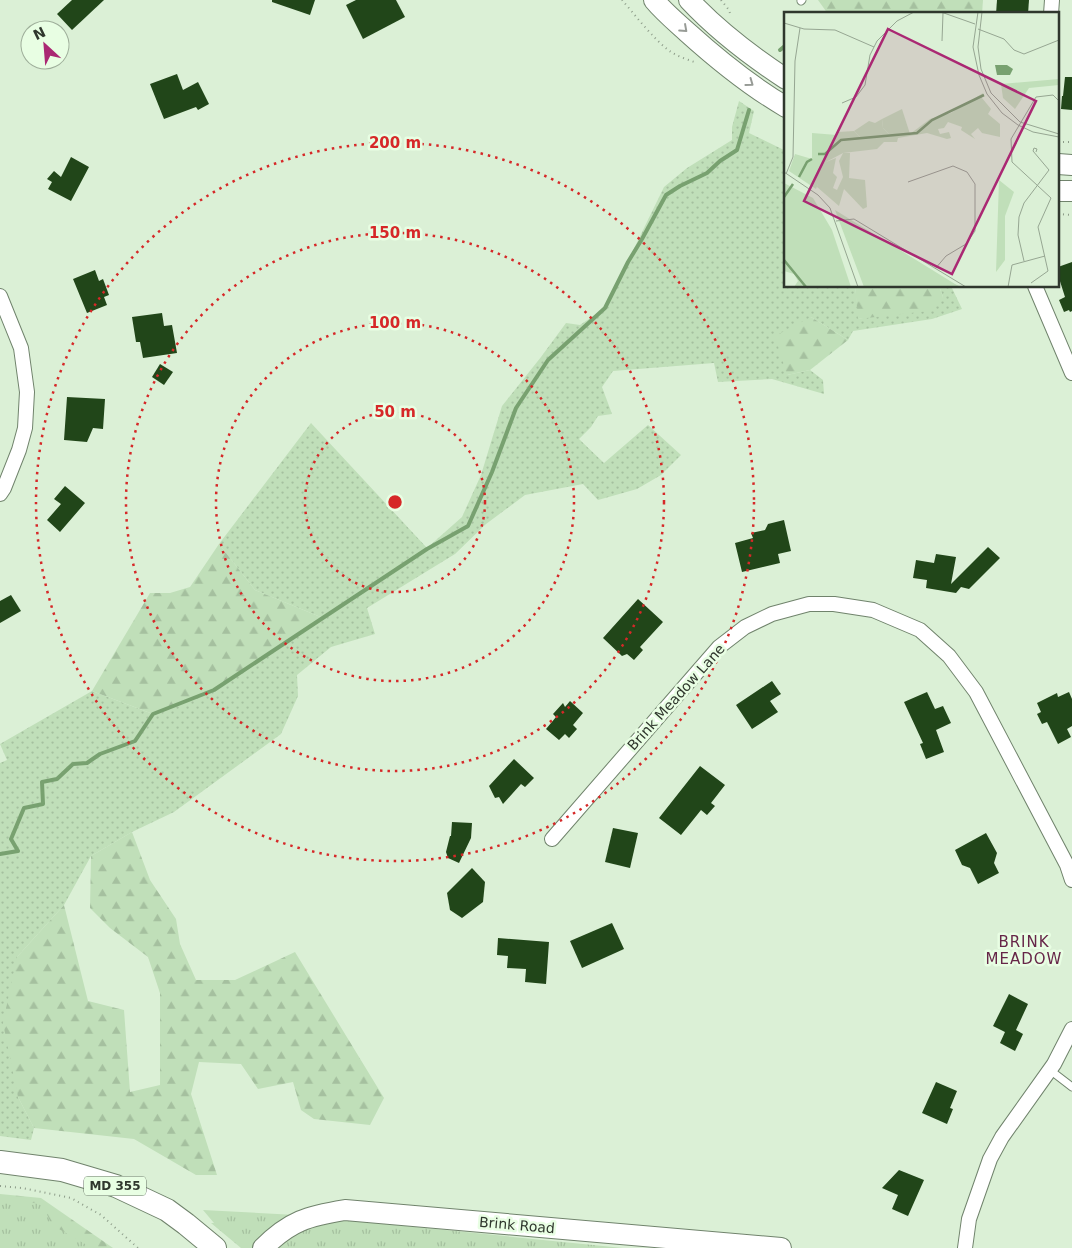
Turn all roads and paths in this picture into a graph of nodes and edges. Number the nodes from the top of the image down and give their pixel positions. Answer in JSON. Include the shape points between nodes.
{"nodes":[{"id":1,"x":654,"y":0,"type":"edge"},
{"id":2,"x":689,"y":0,"type":"edge"},
{"id":3,"x":784,"y":78,"type":"edge"},
{"id":4,"x":784,"y":106,"type":"edge"},
{"id":5,"x":1036,"y":288,"type":"edge"},
{"id":6,"x":0,"y":296,"type":"edge"},
{"id":7,"x":1072,"y":373,"type":"edge"},
{"id":8,"x":0,"y":494,"type":"edge"},
{"id":9,"x":552,"y":839,"type":"dead end"},
{"id":10,"x":1072,"y":880,"type":"edge"},
{"id":11,"x":1072,"y":1029,"type":"edge"},
{"id":12,"x":1050,"y":1070,"type":"junction"},
{"id":13,"x":1072,"y":1087,"type":"edge"},
{"id":14,"x":0,"y":1162,"type":"edge"},
{"id":15,"x":0,"y":1186,"type":"edge"},
{"id":16,"x":138,"y":1248,"type":"edge"},
{"id":17,"x":215,"y":1248,"type":"edge"},
{"id":18,"x":263,"y":1248,"type":"edge"},
{"id":19,"x":781,"y":1248,"type":"edge"},
{"id":20,"x":965,"y":1248,"type":"edge"}],
"edges":[{"from":1,"to":4,"type":"main road","one_way":true,"via":[[715,58]]},
{"from":2,"to":3,"type":"main road","via":[[734,42]]},
{"from":5,"to":7,"type":"street"},
{"from":6,"to":8,"type":"street","via":[[21,348],[27,392],[25,428]]},
{"from":9,"to":10,"type":"street","name":"Brink Meadow Lane","via":[[719,646],[745,627],[772,614],[809,604],[834,604],[873,610],[920,630],[949,656],[976,692]]},
{"from":11,"to":12,"type":"street"},
{"from":12,"to":13,"type":"lane"},
{"from":12,"to":20,"type":"street","via":[[990,1159],[969,1219]]},
{"from":14,"to":17,"type":"main road","number":"MD 355","via":[[62,1170],[116,1186],[167,1210]]},
{"from":15,"to":16,"type":"path","via":[[71,1198],[101,1215]]},
{"from":18,"to":19,"type":"main road","name":"Brink Road","via":[[290,1225],[318,1214],[345,1210]]}]}
